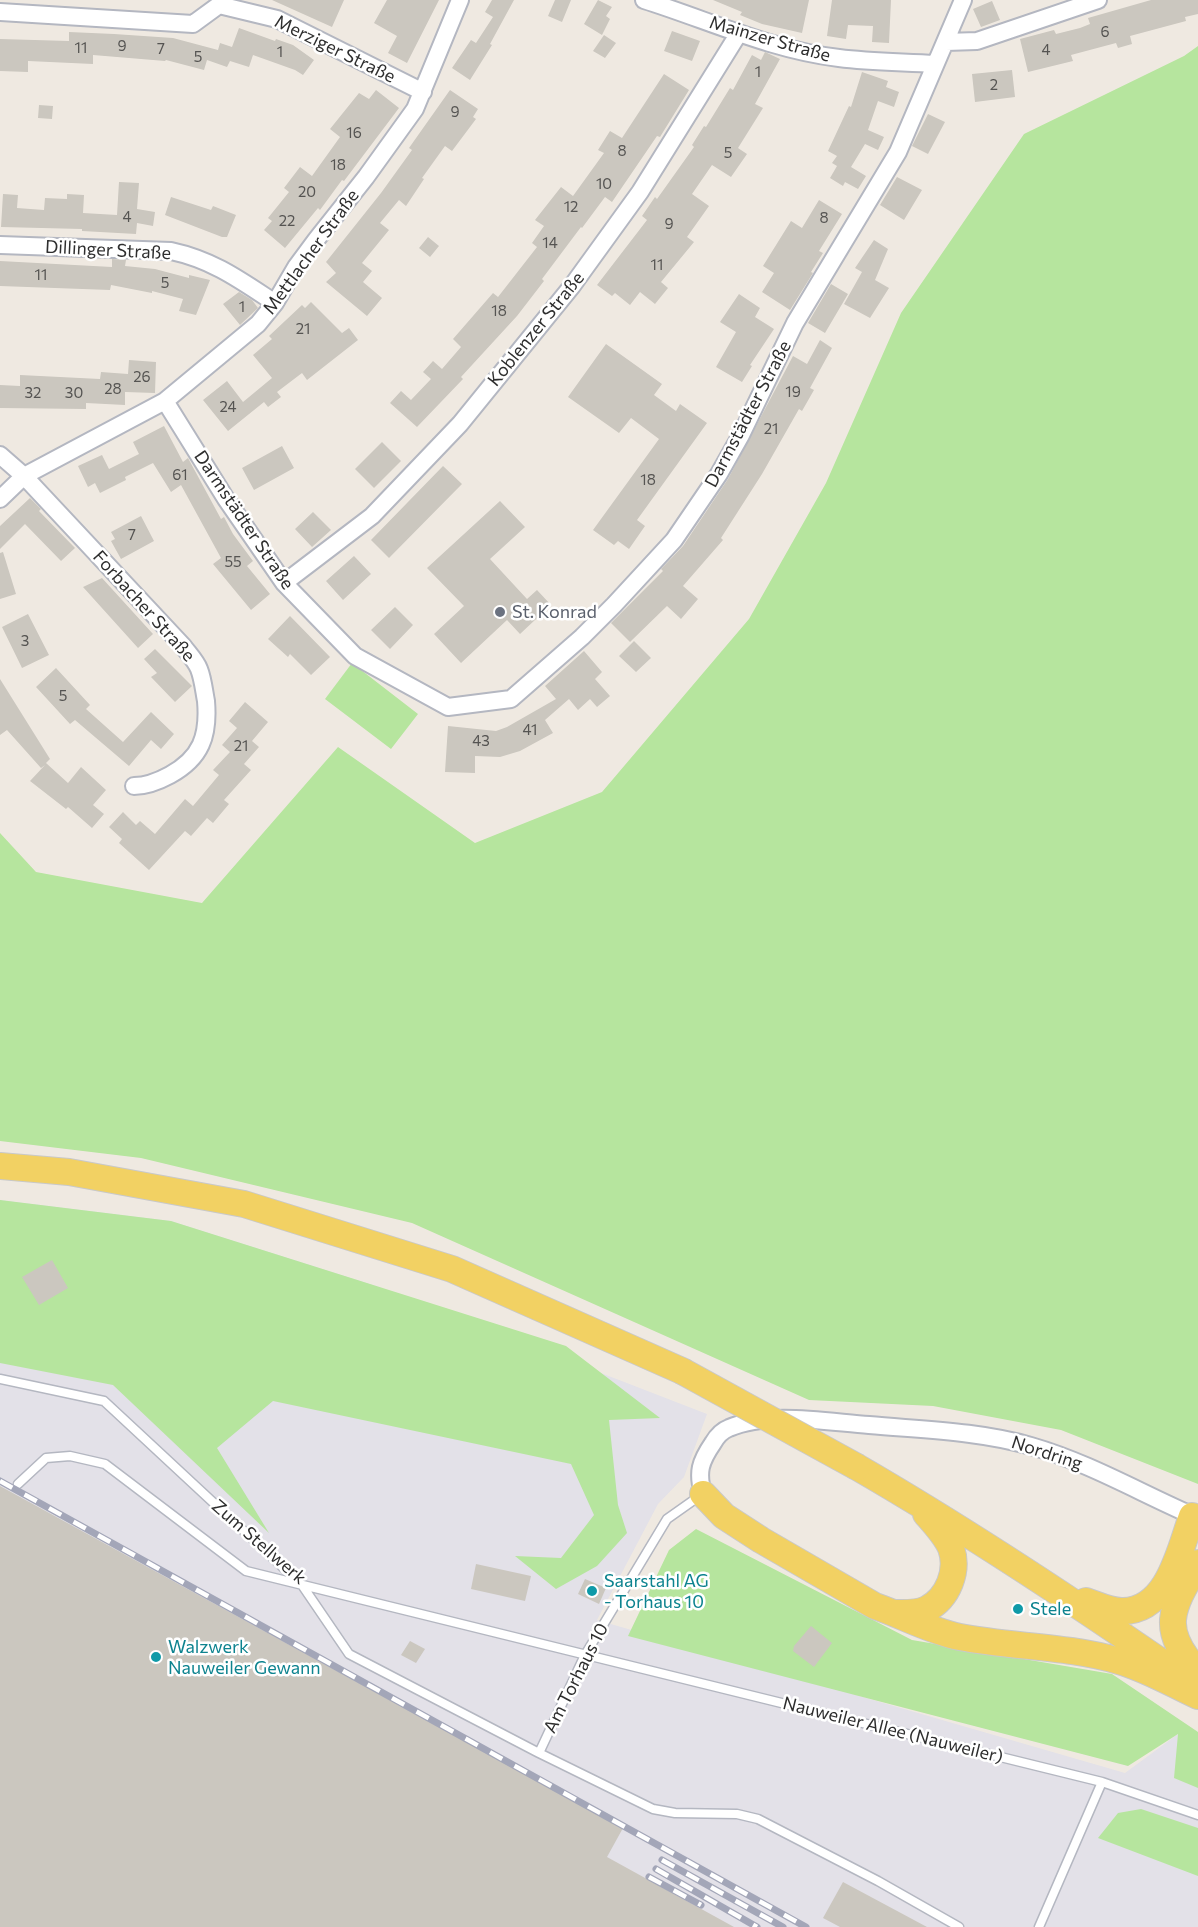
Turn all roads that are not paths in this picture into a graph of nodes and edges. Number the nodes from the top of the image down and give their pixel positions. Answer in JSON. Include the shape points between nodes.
{"nodes":[{"id":1,"x":460,"y":0,"type":"edge"},
{"id":2,"x":644,"y":0,"type":"edge"},
{"id":3,"x":963,"y":0,"type":"edge"},
{"id":4,"x":1098,"y":0,"type":"edge"},
{"id":5,"x":0,"y":12,"type":"edge"},
{"id":6,"x":739,"y":33,"type":"junction"},
{"id":7,"x":946,"y":42,"type":"junction"},
{"id":8,"x":935,"y":64,"type":"junction"},
{"id":9,"x":423,"y":92,"type":"junction"},
{"id":10,"x":0,"y":245,"type":"edge"},
{"id":11,"x":275,"y":303,"type":"junction"},
{"id":12,"x":165,"y":401,"type":"junction"},
{"id":13,"x":0,"y":455,"type":"edge"},
{"id":14,"x":24,"y":476,"type":"junction"},
{"id":15,"x":0,"y":499,"type":"edge"},
{"id":16,"x":284,"y":583,"type":"junction"},
{"id":17,"x":134,"y":786,"type":"dead end"},
{"id":18,"x":0,"y":1166,"type":"edge"},
{"id":19,"x":0,"y":1379,"type":"edge"},
{"id":20,"x":18,"y":1484,"type":"dead end"},
{"id":21,"x":703,"y":1494,"type":"junction"},
{"id":22,"x":909,"y":1497,"type":"junction"},
{"id":23,"x":1195,"y":1517,"type":"edge"},
{"id":24,"x":1198,"y":1563,"type":"edge"},
{"id":25,"x":302,"y":1585,"type":"junction"},
{"id":26,"x":1058,"y":1591,"type":"junction"},
{"id":27,"x":894,"y":1613,"type":"junction"},
{"id":28,"x":585,"y":1655,"type":"junction"},
{"id":29,"x":1198,"y":1671,"type":"edge"},
{"id":30,"x":1198,"y":1687,"type":"edge"},
{"id":31,"x":1198,"y":1696,"type":"edge"},
{"id":32,"x":539,"y":1753,"type":"junction"},
{"id":33,"x":1102,"y":1782,"type":"junction"},
{"id":34,"x":1198,"y":1815,"type":"edge"},
{"id":35,"x":959,"y":1927,"type":"edge"},
{"id":36,"x":1039,"y":1927,"type":"edge"}],
"edges":[{"from":1,"to":9,"type":"street","name":"Mettlacher Straße"},
{"from":2,"to":6,"type":"street","name":"Mainzer Straße"},
{"from":3,"to":7,"type":"street","name":"Darmstädter Straße"},
{"from":4,"to":7,"type":"street","via":[[977,41]]},
{"from":5,"to":9,"type":"street","name":"Merziger Straße","via":[[193,24],[219,5],[277,19]]},
{"from":6,"to":8,"type":"street","name":"Mainzer Straße","via":[[838,58]]},
{"from":6,"to":16,"type":"street","name":"Koblenzer Straße","via":[[640,192],[572,286],[460,424],[372,516]]},
{"from":7,"to":8,"type":"street","name":"Darmstädter Straße"},
{"from":8,"to":16,"type":"street","name":"Darmstädter Straße","via":[[898,152],[795,323],[719,474],[674,540],[615,605],[511,699],[448,706],[355,656]]},
{"from":9,"to":11,"type":"street","name":"Mettlacher Straße","via":[[400,131],[296,267]]},
{"from":10,"to":11,"type":"street","name":"Dillinger Straße","via":[[171,251],[197,257]]},
{"from":11,"to":12,"type":"street","name":"Mettlacher Straße","via":[[258,324]]},
{"from":12,"to":14,"type":"street","name":"Mettlacher Straße"},
{"from":12,"to":16,"type":"street","name":"Darmstädter Straße"},
{"from":13,"to":14,"type":"street","name":"Forbacher Straße"},
{"from":14,"to":15,"type":"street","name":"Mettlacher Straße"},
{"from":14,"to":17,"type":"street","name":"Forbacher Straße","via":[[199,668],[207,713],[206,735],[194,757],[158,781]]},
{"from":18,"to":22,"type":"main road","bridge":true,"via":[[69,1172],[244,1204],[452,1269],[682,1371]]},
{"from":19,"to":25,"type":"lane","name":"Zum Stellwerk","via":[[104,1401]]},
{"from":20,"to":25,"type":"lane","via":[[46,1458],[70,1456],[105,1464],[246,1571]]},
{"from":21,"to":23,"type":"street","name":"Nordring","via":[[699,1479],[703,1457],[719,1434],[749,1421],[789,1420],[979,1434],[1031,1446],[1120,1480]]},
{"from":21,"to":27,"type":"main road","via":[[724,1516],[761,1540],[875,1606]]},
{"from":21,"to":28,"type":"lane","name":"Am Torhaus 10","via":[[666,1519]]},
{"from":22,"to":26,"type":"main road"},
{"from":22,"to":27,"type":"main road","via":[[950,1546],[953,1574],[939,1601],[919,1611]]},
{"from":23,"to":26,"type":"main road","via":[[1165,1584],[1139,1608],[1109,1610]]},
{"from":24,"to":29,"type":"main road","via":[[1175,1603],[1172,1617],[1180,1646]]},
{"from":25,"to":28,"type":"lane","name":"Zum Stellwerk"},
{"from":25,"to":32,"type":"lane","via":[[349,1654]]},
{"from":26,"to":30,"type":"main road"},
{"from":27,"to":31,"type":"main road","via":[[959,1637],[1120,1661]]},
{"from":28,"to":32,"type":"lane","name":"Am Torhaus 10"},
{"from":28,"to":33,"type":"lane","name":"Nauweiler Allee (Nauweiler)"},
{"from":32,"to":35,"type":"lane","via":[[653,1809],[758,1819]]},
{"from":33,"to":34,"type":"lane","name":"Nauweiler Allee (Nauweiler)"},
{"from":33,"to":36,"type":"lane"}]}
